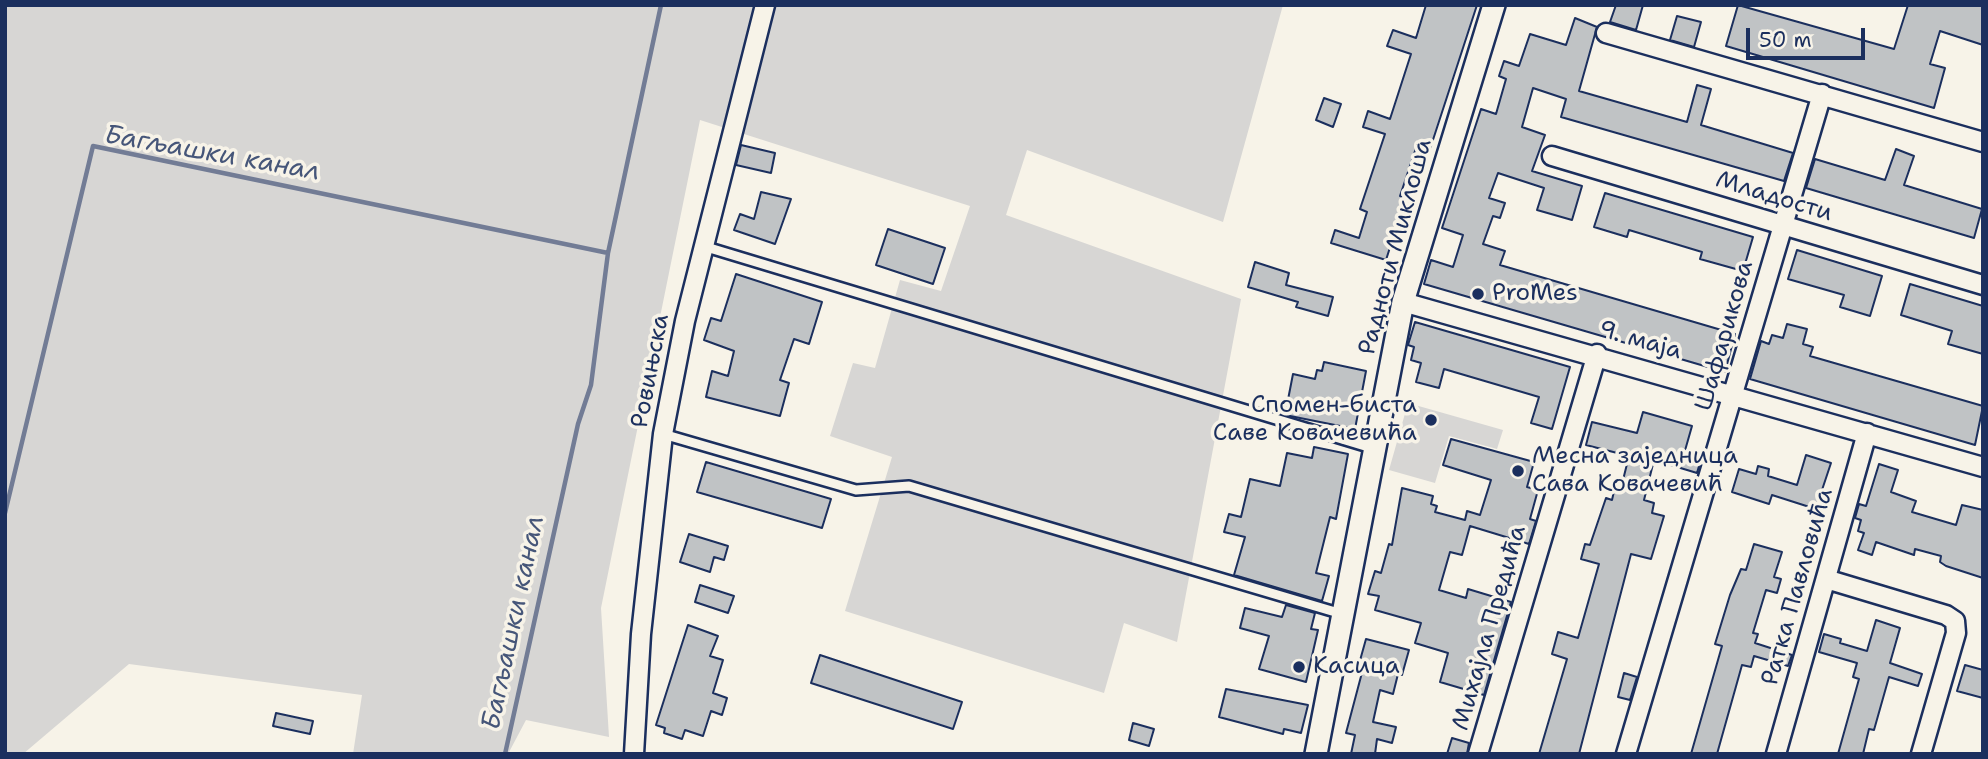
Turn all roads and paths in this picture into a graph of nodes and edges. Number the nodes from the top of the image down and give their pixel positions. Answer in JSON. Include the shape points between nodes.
{"nodes":[{"id":1,"x":765,"y":5,"type":"edge"},
{"id":2,"x":1494,"y":5,"type":"edge"},
{"id":3,"x":1606,"y":33,"type":"dead end"},
{"id":4,"x":1822,"y":94,"type":"junction"},
{"id":5,"x":1983,"y":142,"type":"edge"},
{"id":6,"x":1552,"y":156,"type":"dead end"},
{"id":7,"x":1783,"y":225,"type":"junction"},
{"id":8,"x":703,"y":246,"type":"junction"},
{"id":9,"x":1983,"y":285,"type":"edge"},
{"id":10,"x":1403,"y":302,"type":"junction"},
{"id":11,"x":1597,"y":354,"type":"junction"},
{"id":12,"x":1734,"y":394,"type":"junction"},
{"id":13,"x":1867,"y":433,"type":"junction"},
{"id":14,"x":663,"y":434,"type":"junction"},
{"id":15,"x":1375,"y":449,"type":"junction"},
{"id":16,"x":1983,"y":467,"type":"edge"},
{"id":17,"x":1826,"y":579,"type":"junction"},
{"id":18,"x":1343,"y":614,"type":"junction"},
{"id":19,"x":634,"y":754,"type":"edge"},
{"id":20,"x":1316,"y":754,"type":"edge"},
{"id":21,"x":1478,"y":754,"type":"edge"},
{"id":22,"x":1626,"y":754,"type":"edge"},
{"id":23,"x":1776,"y":754,"type":"edge"},
{"id":24,"x":1921,"y":754,"type":"edge"}],
"edges":[{"from":1,"to":8,"type":"street","name":"Ровињска"},
{"from":2,"to":10,"type":"street","name":"Радноти Миклоша"},
{"from":3,"to":4,"type":"street"},
{"from":4,"to":5,"type":"street"},
{"from":4,"to":7,"type":"street","name":"Шафарикова"},
{"from":6,"to":7,"type":"street","name":"Младости"},
{"from":7,"to":9,"type":"street","name":"Младости"},
{"from":7,"to":12,"type":"street","name":"Шафарикова"},
{"from":8,"to":14,"type":"street","name":"Ровињска"},
{"from":8,"to":15,"type":"lane"},
{"from":10,"to":11,"type":"street","name":"9. маја"},
{"from":10,"to":15,"type":"street","name":"Радноти Миклоша"},
{"from":11,"to":12,"type":"street","name":"9. маја"},
{"from":11,"to":21,"type":"street","name":"Михајла Предића"},
{"from":12,"to":13,"type":"street","name":"9. маја"},
{"from":12,"to":22,"type":"street","name":"Шафарикова"},
{"from":13,"to":16,"type":"street","name":"9. маја"},
{"from":13,"to":17,"type":"street","name":"Ратка Павловића"},
{"from":14,"to":18,"type":"lane","via":[[856,490],[909,486]]},
{"from":14,"to":19,"type":"street","name":"Ровињска","via":[[641,634]]},
{"from":15,"to":18,"type":"street","name":"Радноти Миклоша"},
{"from":17,"to":23,"type":"street","name":"Ратка Павловића"},
{"from":17,"to":24,"type":"street","via":[[1955,621],[1956,634]]},
{"from":18,"to":20,"type":"street","name":"Радноти Миклоша"}]}
